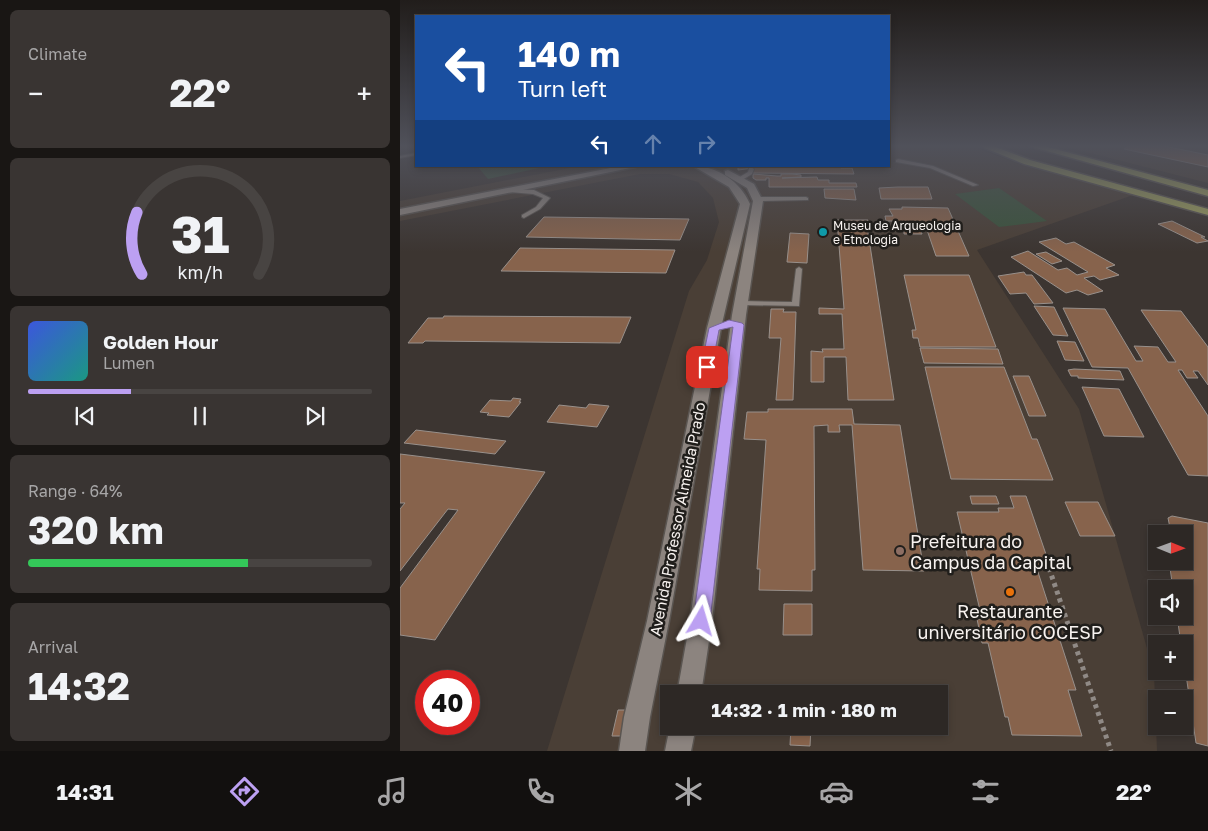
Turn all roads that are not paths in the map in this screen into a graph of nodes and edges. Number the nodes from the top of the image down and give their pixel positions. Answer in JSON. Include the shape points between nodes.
{"nodes":[{"id":1,"x":535,"y":181,"type":"edge"},
{"id":2,"x":558,"y":181,"type":"edge"},
{"id":3,"x":724,"y":181,"type":"edge"},
{"id":4,"x":749,"y":181,"type":"edge"},
{"id":5,"x":965,"y":181,"type":"edge"},
{"id":6,"x":1096,"y":181,"type":"edge"},
{"id":7,"x":1163,"y":181,"type":"edge"},
{"id":8,"x":975,"y":185,"type":"dead end"},
{"id":9,"x":511,"y":190,"type":"junction"},
{"id":10,"x":1208,"y":193,"type":"edge"},
{"id":11,"x":758,"y":199,"type":"junction"},
{"id":12,"x":806,"y":199,"type":"dead end"},
{"id":13,"x":400,"y":208,"type":"edge"},
{"id":14,"x":400,"y":212,"type":"edge"},
{"id":15,"x":1208,"y":212,"type":"edge"},
{"id":16,"x":524,"y":216,"type":"dead end"},
{"id":17,"x":799,"y":268,"type":"dead end"},
{"id":18,"x":740,"y":314,"type":"junction"},
{"id":19,"x":716,"y":320,"type":"junction"},
{"id":20,"x":690,"y":685,"type":"edge"},
{"id":21,"x":681,"y":735,"type":"edge"},
{"id":22,"x":632,"y":751,"type":"edge"},
{"id":23,"x":678,"y":751,"type":"edge"}],
"edges":[{"from":1,"to":13,"type":"street"},
{"from":2,"to":9,"type":"street"},
{"from":3,"to":19,"type":"street","name":"Avenida Professor Almeida Prado","via":[[737,188],[745,204]]},
{"from":4,"to":11,"type":"street"},
{"from":5,"to":8,"type":"lane"},
{"from":6,"to":15,"type":"highway"},
{"from":7,"to":10,"type":"highway"},
{"from":9,"to":14,"type":"street"},
{"from":9,"to":16,"type":"lane","via":[[534,192],[547,198]]},
{"from":11,"to":12,"type":"lane"},
{"from":11,"to":18,"type":"street","name":"Avenida Professor Almeida Prado"},
{"from":17,"to":18,"type":"lane","via":[[796,304]]},
{"from":18,"to":19,"type":"street","via":[[729,323]]},
{"from":18,"to":20,"type":"street","name":"Avenida Professor Almeida Prado"},
{"from":19,"to":22,"type":"street","name":"Avenida Professor Almeida Prado"},
{"from":21,"to":23,"type":"street"}]}
